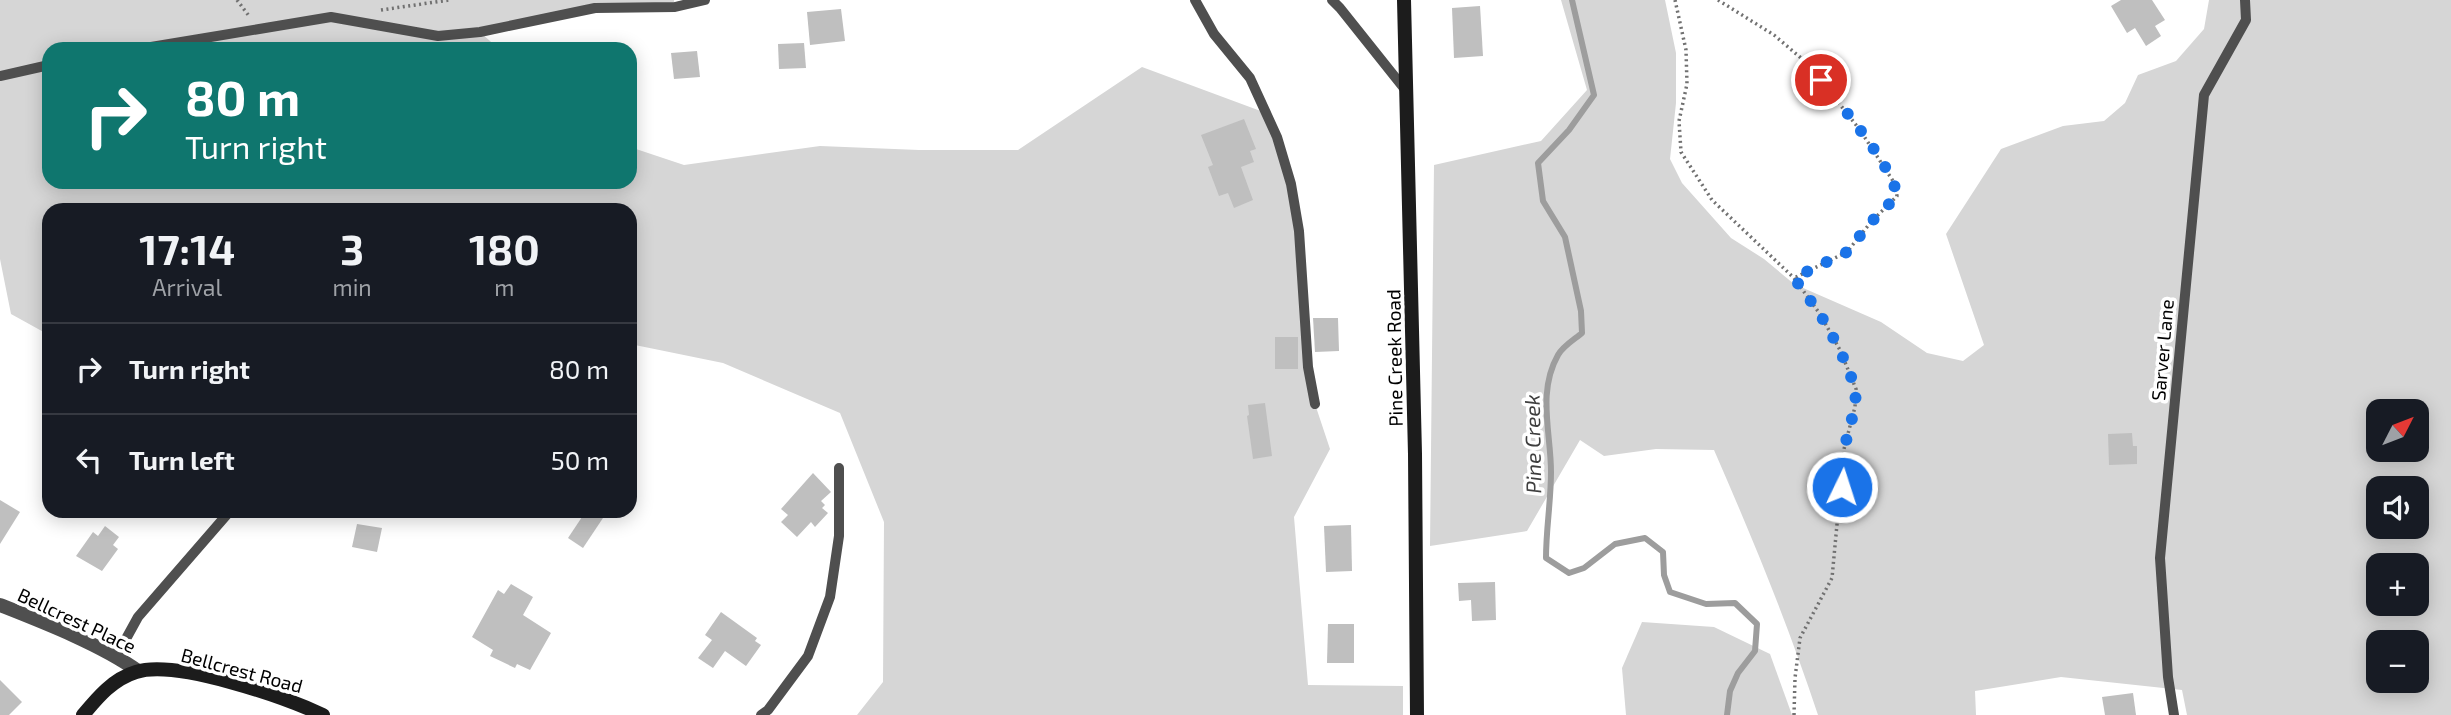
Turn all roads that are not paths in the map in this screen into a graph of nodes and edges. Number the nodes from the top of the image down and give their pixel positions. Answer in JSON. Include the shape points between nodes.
{"nodes":[{"id":1,"x":705,"y":0,"type":"edge"},
{"id":2,"x":1195,"y":0,"type":"edge"},
{"id":3,"x":1332,"y":0,"type":"edge"},
{"id":4,"x":1404,"y":0,"type":"edge"},
{"id":5,"x":2245,"y":0,"type":"edge"},
{"id":6,"x":182,"y":42,"type":"edge"},
{"id":7,"x":42,"y":66,"type":"edge"},
{"id":8,"x":0,"y":75,"type":"edge"},
{"id":9,"x":1407,"y":92,"type":"junction"},
{"id":10,"x":1315,"y":404,"type":"dead end"},
{"id":11,"x":839,"y":468,"type":"dead end"},
{"id":12,"x":224,"y":518,"type":"edge"},
{"id":13,"x":0,"y":605,"type":"edge"},
{"id":14,"x":116,"y":657,"type":"junction"},
{"id":15,"x":138,"y":671,"type":"junction"},
{"id":16,"x":83,"y":715,"type":"edge"},
{"id":17,"x":323,"y":715,"type":"edge"},
{"id":18,"x":761,"y":715,"type":"edge"},
{"id":19,"x":1417,"y":715,"type":"edge"},
{"id":20,"x":2174,"y":715,"type":"edge"}],
"edges":[{"from":1,"to":6,"type":"lane","via":[[675,7],[595,8],[438,36],[331,18]]},
{"from":2,"to":10,"type":"lane","via":[[1214,34],[1250,78],[1292,184]]},
{"from":3,"to":9,"type":"lane"},
{"from":4,"to":9,"type":"street","name":"Pine Creek Road"},
{"from":5,"to":20,"type":"lane","name":"Sarver Lane","via":[[2246,20],[2204,95],[2202,108],[2160,558]]},
{"from":7,"to":8,"type":"lane"},
{"from":9,"to":19,"type":"street","name":"Pine Creek Road"},
{"from":11,"to":18,"type":"lane","via":[[839,536],[830,597],[808,656]]},
{"from":12,"to":14,"type":"lane","via":[[138,617]]},
{"from":13,"to":14,"type":"street","name":"Bellcrest Place"},
{"from":14,"to":15,"type":"street","name":"Bellcrest Place"},
{"from":15,"to":16,"type":"street","name":"Bellcrest Road","via":[[108,687]]},
{"from":15,"to":17,"type":"street","name":"Bellcrest Road","via":[[162,669],[218,680]]}]}
